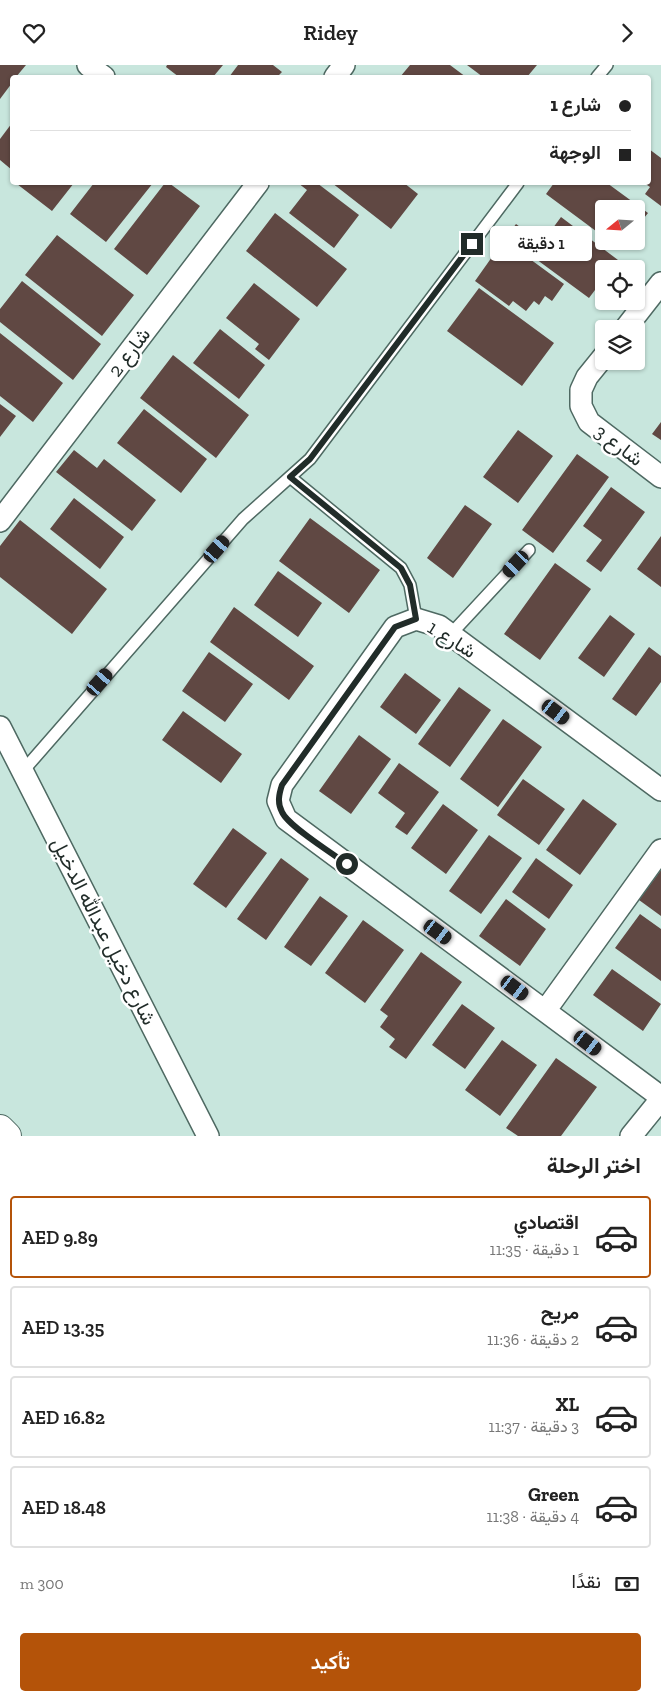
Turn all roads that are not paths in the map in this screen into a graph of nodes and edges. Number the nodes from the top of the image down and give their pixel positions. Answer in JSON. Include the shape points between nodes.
{"nodes":[{"id":1,"x":88,"y":65,"type":"edge"},
{"id":2,"x":607,"y":65,"type":"edge"},
{"id":3,"x":101,"y":75,"type":"edge"},
{"id":4,"x":599,"y":75,"type":"edge"},
{"id":5,"x":516,"y":185,"type":"edge"},
{"id":6,"x":250,"y":186,"type":"edge"},
{"id":7,"x":661,"y":283,"type":"edge"},
{"id":8,"x":632,"y":320,"type":"edge"},
{"id":9,"x":595,"y":367,"type":"edge"},
{"id":10,"x":290,"y":477,"type":"junction"},
{"id":11,"x":661,"y":477,"type":"edge"},
{"id":12,"x":0,"y":521,"type":"edge"},
{"id":13,"x":529,"y":550,"type":"dead end"},
{"id":14,"x":416,"y":619,"type":"junction"},
{"id":15,"x":450,"y":635,"type":"junction"},
{"id":16,"x":0,"y":727,"type":"edge"},
{"id":17,"x":23,"y":771,"type":"junction"},
{"id":18,"x":661,"y":790,"type":"edge"},
{"id":19,"x":661,"y":850,"type":"edge"},
{"id":20,"x":545,"y":1011,"type":"junction"},
{"id":21,"x":661,"y":1098,"type":"edge"},
{"id":22,"x":0,"y":1129,"type":"edge"},
{"id":23,"x":7,"y":1136,"type":"edge"},
{"id":24,"x":208,"y":1136,"type":"edge"},
{"id":25,"x":631,"y":1136,"type":"edge"}],
"edges":[{"from":1,"to":3,"type":"street"},
{"from":2,"to":4,"type":"lane"},
{"from":5,"to":10,"type":"lane","via":[[310,459]]},
{"from":6,"to":12,"type":"street","name":"شارع 2"},
{"from":7,"to":8,"type":"street"},
{"from":9,"to":11,"type":"street","name":"شارع 3","via":[[581,390],[582,406],[589,422]]},
{"from":10,"to":14,"type":"lane","via":[[401,568],[410,585]]},
{"from":10,"to":17,"type":"lane","via":[[243,519]]},
{"from":13,"to":15,"type":"lane"},
{"from":14,"to":15,"type":"street","name":"شارع 1","via":[[432,622]]},
{"from":14,"to":20,"type":"street","name":"شارع 1","via":[[395,627],[282,785],[280,807],[286,819]]},
{"from":15,"to":18,"type":"street","name":"شارع 1"},
{"from":16,"to":17,"type":"street","name":"شارع دخيل عبدالله الدخيل"},
{"from":17,"to":24,"type":"street","name":"شارع دخيل عبدالله الدخيل"},
{"from":19,"to":20,"type":"street"},
{"from":20,"to":21,"type":"street","name":"شارع 1"},
{"from":21,"to":25,"type":"street"},
{"from":22,"to":23,"type":"highway"}]}
